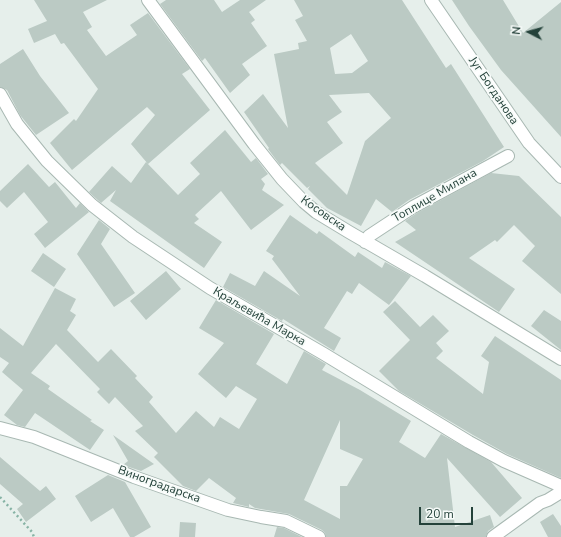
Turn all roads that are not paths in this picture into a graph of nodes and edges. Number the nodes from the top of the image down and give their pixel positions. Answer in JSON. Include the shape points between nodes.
{"nodes":[{"id":1,"x":148,"y":0,"type":"edge"},
{"id":2,"x":431,"y":0,"type":"edge"},
{"id":3,"x":0,"y":94,"type":"edge"},
{"id":4,"x":508,"y":156,"type":"dead end"},
{"id":5,"x":561,"y":177,"type":"edge"},
{"id":6,"x":365,"y":242,"type":"junction"},
{"id":7,"x":561,"y":359,"type":"edge"},
{"id":8,"x":0,"y":428,"type":"edge"},
{"id":9,"x":561,"y":486,"type":"edge"},
{"id":10,"x":561,"y":492,"type":"edge"},
{"id":11,"x":319,"y":537,"type":"edge"},
{"id":12,"x":493,"y":537,"type":"edge"}],
"edges":[{"from":1,"to":6,"type":"street","name":"Косовска","via":[[282,179],[316,212]]},
{"from":2,"to":5,"type":"street","name":"Југ Богданова","via":[[529,143]]},
{"from":3,"to":9,"type":"street","name":"Краљевића Марка","via":[[17,124],[46,161],[81,195],[133,237],[210,288],[469,442],[504,461]]},
{"from":4,"to":6,"type":"street","name":"Топлице Милана","via":[[413,207],[369,236]]},
{"from":6,"to":7,"type":"street","name":"Косовска"},
{"from":8,"to":11,"type":"street","name":"Виноградарска","via":[[34,437],[134,478],[228,510],[298,525]]},
{"from":10,"to":12,"type":"street"}]}
